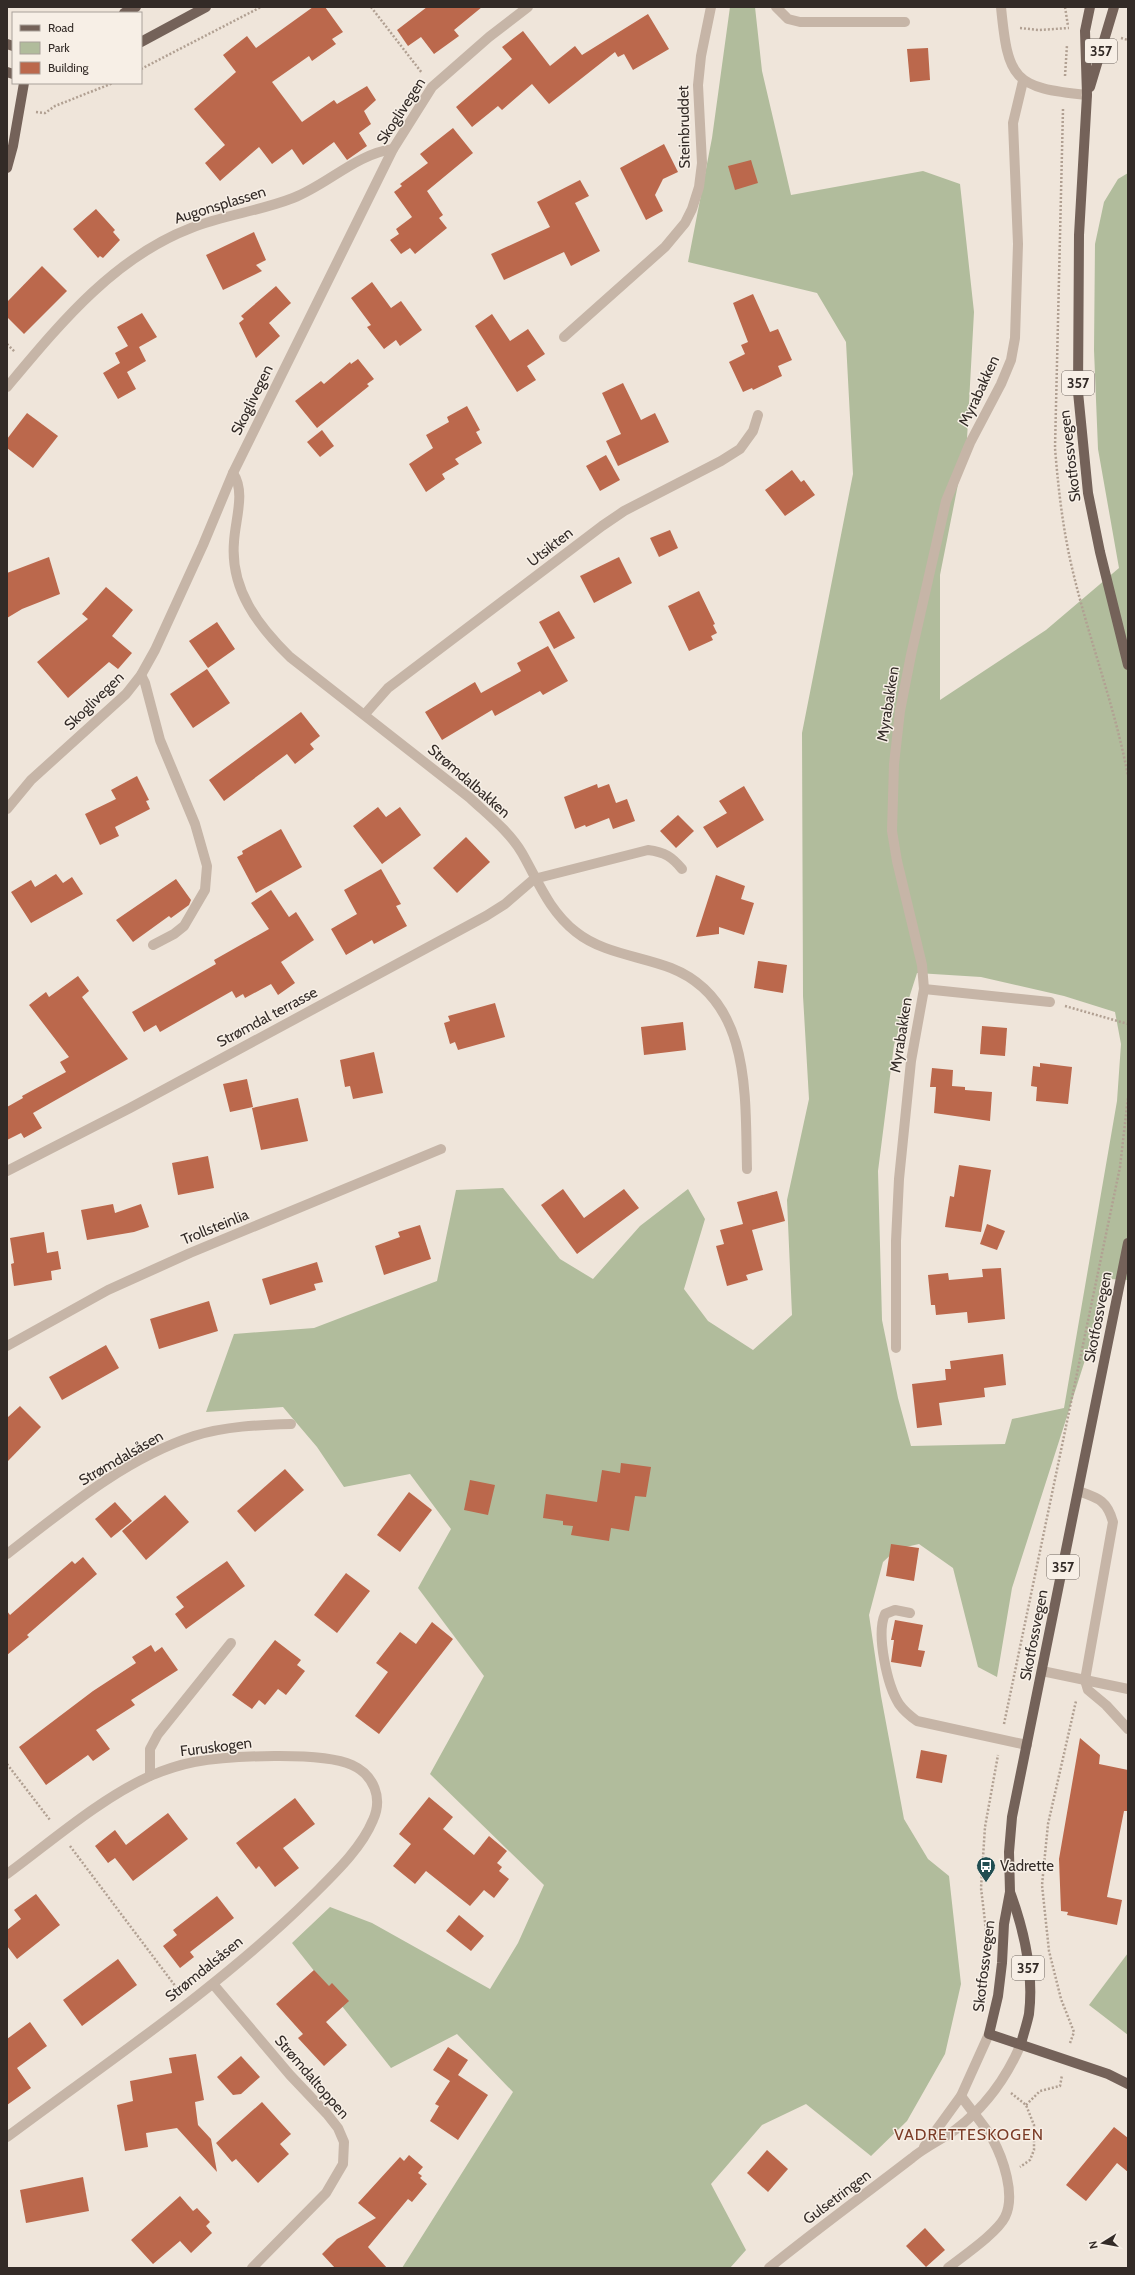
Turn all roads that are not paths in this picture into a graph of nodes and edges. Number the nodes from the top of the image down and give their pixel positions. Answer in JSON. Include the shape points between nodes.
{"nodes":[{"id":1,"x":136,"y":7,"type":"edge"},
{"id":2,"x":206,"y":7,"type":"edge"},
{"id":3,"x":528,"y":7,"type":"edge"},
{"id":4,"x":711,"y":7,"type":"edge"},
{"id":5,"x":776,"y":7,"type":"edge"},
{"id":6,"x":1001,"y":7,"type":"edge"},
{"id":7,"x":1090,"y":7,"type":"edge"},
{"id":8,"x":1114,"y":7,"type":"edge"},
{"id":9,"x":126,"y":12,"type":"edge"},
{"id":10,"x":905,"y":22,"type":"dead end"},
{"id":11,"x":142,"y":41,"type":"edge"},
{"id":12,"x":1023,"y":80,"type":"junction"},
{"id":13,"x":24,"y":84,"type":"edge"},
{"id":14,"x":1087,"y":95,"type":"junction"},
{"id":15,"x":393,"y":149,"type":"junction"},
{"id":16,"x":7,"y":168,"type":"edge"},
{"id":17,"x":564,"y":337,"type":"dead end"},
{"id":18,"x":7,"y":387,"type":"edge"},
{"id":19,"x":758,"y":415,"type":"dead end"},
{"id":20,"x":233,"y":473,"type":"junction"},
{"id":21,"x":1128,"y":665,"type":"edge"},
{"id":22,"x":141,"y":675,"type":"junction"},
{"id":23,"x":364,"y":714,"type":"junction"},
{"id":24,"x":7,"y":809,"type":"edge"},
{"id":25,"x":682,"y":870,"type":"dead end"},
{"id":26,"x":534,"y":879,"type":"junction"},
{"id":27,"x":153,"y":945,"type":"dead end"},
{"id":28,"x":924,"y":989,"type":"junction"},
{"id":29,"x":1050,"y":1002,"type":"road end"},
{"id":30,"x":441,"y":1149,"type":"dead end"},
{"id":31,"x":747,"y":1169,"type":"dead end"},
{"id":32,"x":7,"y":1170,"type":"edge"},
{"id":33,"x":1128,"y":1243,"type":"edge"},
{"id":34,"x":7,"y":1346,"type":"edge"},
{"id":35,"x":896,"y":1348,"type":"dead end"},
{"id":36,"x":291,"y":1424,"type":"dead end"},
{"id":37,"x":1078,"y":1491,"type":"junction"},
{"id":38,"x":7,"y":1554,"type":"edge"},
{"id":39,"x":910,"y":1613,"type":"dead end"},
{"id":40,"x":231,"y":1643,"type":"dead end"},
{"id":41,"x":1042,"y":1671,"type":"junction"},
{"id":42,"x":1083,"y":1680,"type":"junction"},
{"id":43,"x":1128,"y":1689,"type":"edge"},
{"id":44,"x":1128,"y":1729,"type":"edge"},
{"id":45,"x":1027,"y":1745,"type":"junction"},
{"id":46,"x":150,"y":1776,"type":"junction"},
{"id":47,"x":376,"y":1790,"type":"joint"},
{"id":48,"x":7,"y":1874,"type":"edge"},
{"id":49,"x":1010,"y":1892,"type":"junction"},
{"id":50,"x":213,"y":1984,"type":"junction"},
{"id":51,"x":989,"y":2034,"type":"junction"},
{"id":52,"x":1021,"y":2044,"type":"junction"},
{"id":53,"x":1128,"y":2084,"type":"edge"},
{"id":54,"x":961,"y":2096,"type":"junction"},
{"id":55,"x":974,"y":2114,"type":"junction"},
{"id":56,"x":7,"y":2137,"type":"edge"},
{"id":57,"x":922,"y":2150,"type":"junction"},
{"id":58,"x":952,"y":2267,"type":"edge"},
{"id":59,"x":252,"y":2268,"type":"edge"},
{"id":60,"x":769,"y":2268,"type":"edge"}],
"edges":[{"from":1,"to":9,"type":"main road"},
{"from":2,"to":11,"type":"main road"},
{"from":3,"to":15,"type":"street","name":"Skoglivegen","via":[[432,87]]},
{"from":4,"to":17,"type":"street","name":"Steinbruddet","via":[[698,85],[702,163],[699,187],[692,209],[685,223],[665,247]]},
{"from":5,"to":10,"type":"street","via":[[788,19],[800,22]]},
{"from":6,"to":12,"type":"street","via":[[1007,54],[1015,71]]},
{"from":7,"to":14,"type":"main road","name":"Skotfossvegen","number":"357","via":[[1085,31]]},
{"from":8,"to":14,"type":"main road","name":"Skotfossvegen","number":"357"},
{"from":12,"to":14,"type":"street","via":[[1038,88]]},
{"from":12,"to":28,"type":"street","name":"Myrabakken","via":[[1013,123],[1018,244],[1015,338],[1011,360],[970,443],[946,501],[911,655],[900,711],[894,764],[891,800],[897,861],[922,965]]},
{"from":13,"to":16,"type":"main road"},
{"from":14,"to":21,"type":"main road","name":"Skotfossvegen","number":"357","via":[[1082,155],[1077,335],[1081,441],[1100,552]]},
{"from":15,"to":18,"type":"street","name":"Augonsplassen","via":[[372,154],[311,190],[292,198],[191,228],[148,249],[100,284]]},
{"from":15,"to":20,"type":"street","name":"Skoglivegen"},
{"from":19,"to":23,"type":"street","name":"Utsikten","via":[[753,431],[740,449],[624,511],[602,526],[388,688]]},
{"from":20,"to":22,"type":"street","name":"Skoglivegen","via":[[203,545]]},
{"from":20,"to":23,"type":"street","name":"Strømdalbakken","via":[[239,490],[233,543],[236,567],[248,606],[258,623],[290,657]]},
{"from":22,"to":24,"type":"street","name":"Skoglivegen","via":[[126,694],[31,780]]},
{"from":22,"to":27,"type":"street","via":[[160,740],[195,824],[207,866],[205,890],[184,926]]},
{"from":23,"to":26,"type":"street","name":"Strømdalbakken","via":[[470,798],[496,823],[522,853]]},
{"from":25,"to":26,"type":"street","via":[[671,857],[660,851],[648,850]]},
{"from":26,"to":31,"type":"street","name":"Strømdalbakken","via":[[548,903],[590,942],[690,977],[716,1001],[728,1021],[740,1059],[745,1088]]},
{"from":26,"to":32,"type":"street","name":"Strømdal terrasse","via":[[505,904],[450,936],[130,1108]]},
{"from":28,"to":29,"type":"street"},
{"from":28,"to":35,"type":"street","name":"Myrabakken","via":[[911,1061],[899,1179]]},
{"from":30,"to":34,"type":"street","name":"Trollsteinlia","via":[[108,1290]]},
{"from":33,"to":37,"type":"main road","name":"Skotfossvegen","number":"357"},
{"from":36,"to":38,"type":"street","name":"Strømdalsåsen","via":[[222,1429],[169,1446],[117,1474]]},
{"from":37,"to":41,"type":"main road","name":"Skotfossvegen","number":"357"},
{"from":37,"to":42,"type":"street","via":[[1096,1497],[1104,1503],[1113,1522]]},
{"from":39,"to":45,"type":"street","via":[[890,1611],[885,1614],[881,1630],[892,1688],[898,1703],[907,1714],[916,1721]]},
{"from":40,"to":46,"type":"street","via":[[158,1734],[150,1749]]},
{"from":41,"to":42,"type":"street"},
{"from":41,"to":45,"type":"main road","name":"Skotfossvegen","number":"357"},
{"from":42,"to":43,"type":"street"},
{"from":42,"to":44,"type":"street","via":[[1088,1690]]},
{"from":45,"to":49,"type":"main road","name":"Skotfossvegen","number":"357","via":[[1012,1817],[1009,1852]]},
{"from":46,"to":47,"type":"street","name":"Furuskogen","via":[[193,1762],[242,1758],[302,1758],[334,1760],[351,1765],[363,1771]]},
{"from":46,"to":48,"type":"street","name":"Furuskogen","via":[[125,1789]]},
{"from":47,"to":50,"type":"street","name":"Strømdalsåsen","via":[[378,1806],[361,1842],[290,1918]]},
{"from":49,"to":51,"type":"main road","name":"Skotfossvegen","number":"357","via":[[1004,1924],[998,1996]]},
{"from":49,"to":52,"type":"main road","name":"Skotfossvegen","number":"357","via":[[1021,1921],[1030,1988],[1028,2015]]},
{"from":50,"to":56,"type":"street","name":"Strømdalsåsen"},
{"from":50,"to":59,"type":"street","name":"Strømdaltoppen","via":[[290,2075],[327,2114],[338,2128],[344,2142],[344,2164],[326,2193]]},
{"from":51,"to":52,"type":"main road","name":"Skotfossvegen"},
{"from":51,"to":54,"type":"street","name":"Gulsetringen"},
{"from":52,"to":53,"type":"main road","name":"Skotfossvegen","via":[[1108,2074]]},
{"from":52,"to":55,"type":"street","name":"Gulsetringen","via":[[1000,2084],[988,2101]]},
{"from":54,"to":55,"type":"street"},
{"from":54,"to":57,"type":"street","name":"Gulsetringen"},
{"from":55,"to":57,"type":"street","name":"Gulsetringen","via":[[955,2130]]},
{"from":55,"to":58,"type":"street","via":[[992,2138],[1000,2156],[1006,2177],[1008,2205],[1005,2217],[997,2228]]},
{"from":57,"to":60,"type":"street","name":"Gulsetringen"}]}
